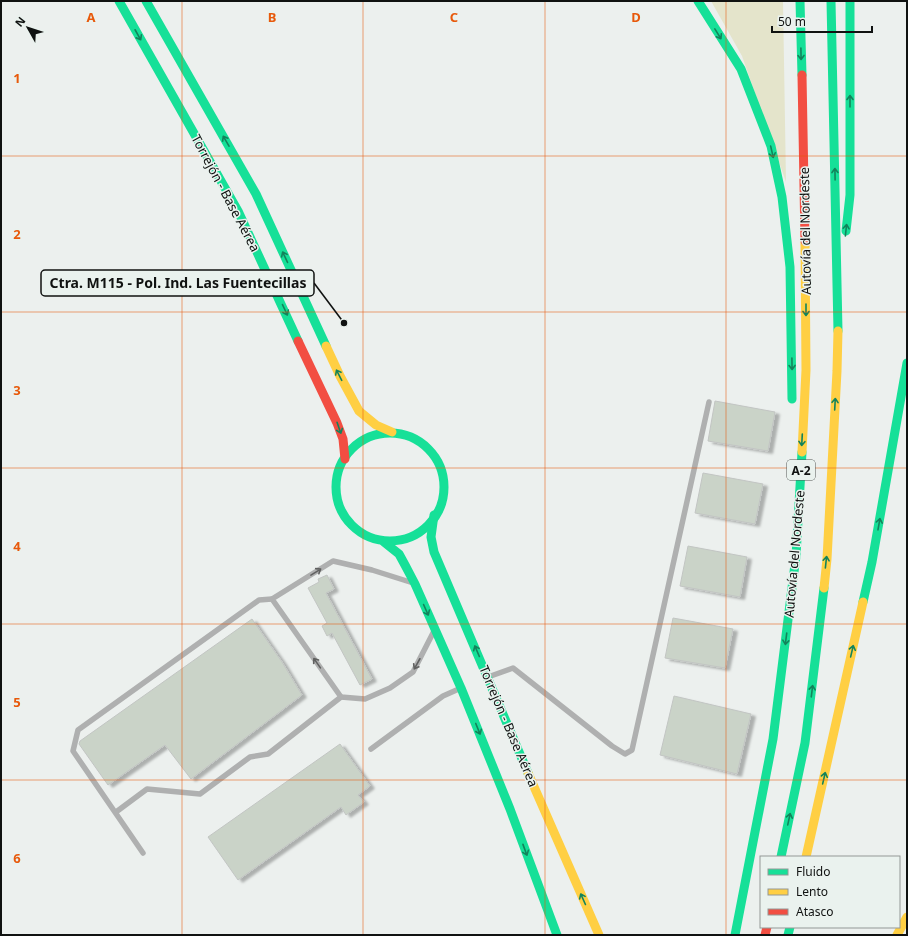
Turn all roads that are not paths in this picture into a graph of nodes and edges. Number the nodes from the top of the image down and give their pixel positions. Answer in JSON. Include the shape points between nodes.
{"nodes":[{"id":1,"x":118,"y":1,"type":"edge"},
{"id":2,"x":146,"y":1,"type":"edge"},
{"id":3,"x":698,"y":1,"type":"edge"},
{"id":4,"x":800,"y":1,"type":"edge"},
{"id":5,"x":831,"y":1,"type":"edge"},
{"id":6,"x":850,"y":1,"type":"edge"},
{"id":7,"x":838,"y":311,"type":"junction"},
{"id":8,"x":907,"y":363,"type":"edge"},
{"id":9,"x":709,"y":402,"type":"dead end"},
{"id":10,"x":793,"y":410,"type":"dead end"},
{"id":11,"x":392,"y":432,"type":"junction"},
{"id":12,"x":793,"y":440,"type":"dead end"},
{"id":13,"x":345,"y":459,"type":"junction"},
{"id":14,"x":434,"y":515,"type":"junction"},
{"id":15,"x":384,"y":542,"type":"junction"},
{"id":16,"x":796,"y":556,"type":"junction"},
{"id":17,"x":415,"y":584,"type":"junction"},
{"id":18,"x":272,"y":599,"type":"junction"},
{"id":19,"x":435,"y":629,"type":"junction"},
{"id":20,"x":488,"y":677,"type":"junction"},
{"id":21,"x":461,"y":688,"type":"junction"},
{"id":22,"x":341,"y":698,"type":"junction"},
{"id":23,"x":371,"y":749,"type":"dead end"},
{"id":24,"x":116,"y":812,"type":"junction"},
{"id":25,"x":143,"y":853,"type":"dead end"},
{"id":26,"x":781,"y":856,"type":"edge"},
{"id":27,"x":806,"y":856,"type":"edge"},
{"id":28,"x":906,"y":921,"type":"edge"},
{"id":29,"x":557,"y":935,"type":"edge"},
{"id":30,"x":599,"y":935,"type":"edge"},
{"id":31,"x":735,"y":935,"type":"edge"},
{"id":32,"x":897,"y":935,"type":"edge"}],
"edges":[{"from":1,"to":13,"type":"main road","name":"Torrejón - Base Aérea","one_way":true,"via":[[238,211],[337,423]]},
{"from":11,"to":2,"type":"main road","name":"Torrejón - Base Aérea","one_way":true,"via":[[376,425],[359,411],[340,376],[256,194]]},
{"from":3,"to":10,"type":"main road","one_way":true,"via":[[741,70],[771,146],[782,197],[790,267]]},
{"from":4,"to":16,"type":"main road","name":"Autovía del Nordeste","number":"A-2","one_way":true,"via":[[806,370]]},
{"from":7,"to":5,"type":"main road","number":"A-2","one_way":true},
{"from":7,"to":6,"type":"main road","one_way":true,"via":[[850,194]]},
{"from":26,"to":7,"type":"main road","number":"A-2","one_way":true,"via":[[806,743],[827,559]]},
{"from":27,"to":8,"type":"main road","one_way":true,"via":[[872,562]]},
{"from":9,"to":20,"type":"lane","via":[[632,750],[625,754],[612,746],[513,668]]},
{"from":11,"to":13,"type":"main road","via":[[364,439]]},
{"from":11,"to":14,"type":"main road","via":[[417,438],[436,457],[443,485],[441,499]]},
{"from":12,"to":16,"type":"main road"},
{"from":13,"to":15,"type":"main road","via":[[337,479],[338,501],[347,520],[355,528]]},
{"from":14,"to":15,"type":"main road","via":[[421,530],[408,538]]},
{"from":20,"to":14,"type":"main road","name":"Torrejón - Base Aérea","one_way":true,"via":[[434,552],[431,537]]},
{"from":15,"to":17,"type":"main road","via":[[399,554]]},
{"from":16,"to":31,"type":"main road","name":"Autovía del Nordeste","number":"A-2","one_way":true,"via":[[773,739]]},
{"from":18,"to":17,"type":"lane","one_way":true,"via":[[333,561]]},
{"from":17,"to":19,"type":"main road","one_way":true},
{"from":22,"to":18,"type":"lane","one_way":true},
{"from":18,"to":24,"type":"lane","via":[[260,600],[78,730],[73,751]]},
{"from":19,"to":21,"type":"main road"},
{"from":19,"to":22,"type":"lane","one_way":true,"via":[[412,672],[390,688],[365,699]]},
{"from":30,"to":20,"type":"main road","name":"Torrejón - Base Aérea","one_way":true},
{"from":21,"to":23,"type":"lane","via":[[443,696]]},
{"from":21,"to":29,"type":"main road","one_way":true},
{"from":22,"to":24,"type":"lane","via":[[268,754],[250,757],[200,794],[147,789]]},
{"from":24,"to":25,"type":"lane"},
{"from":28,"to":32,"type":"main road"}]}
